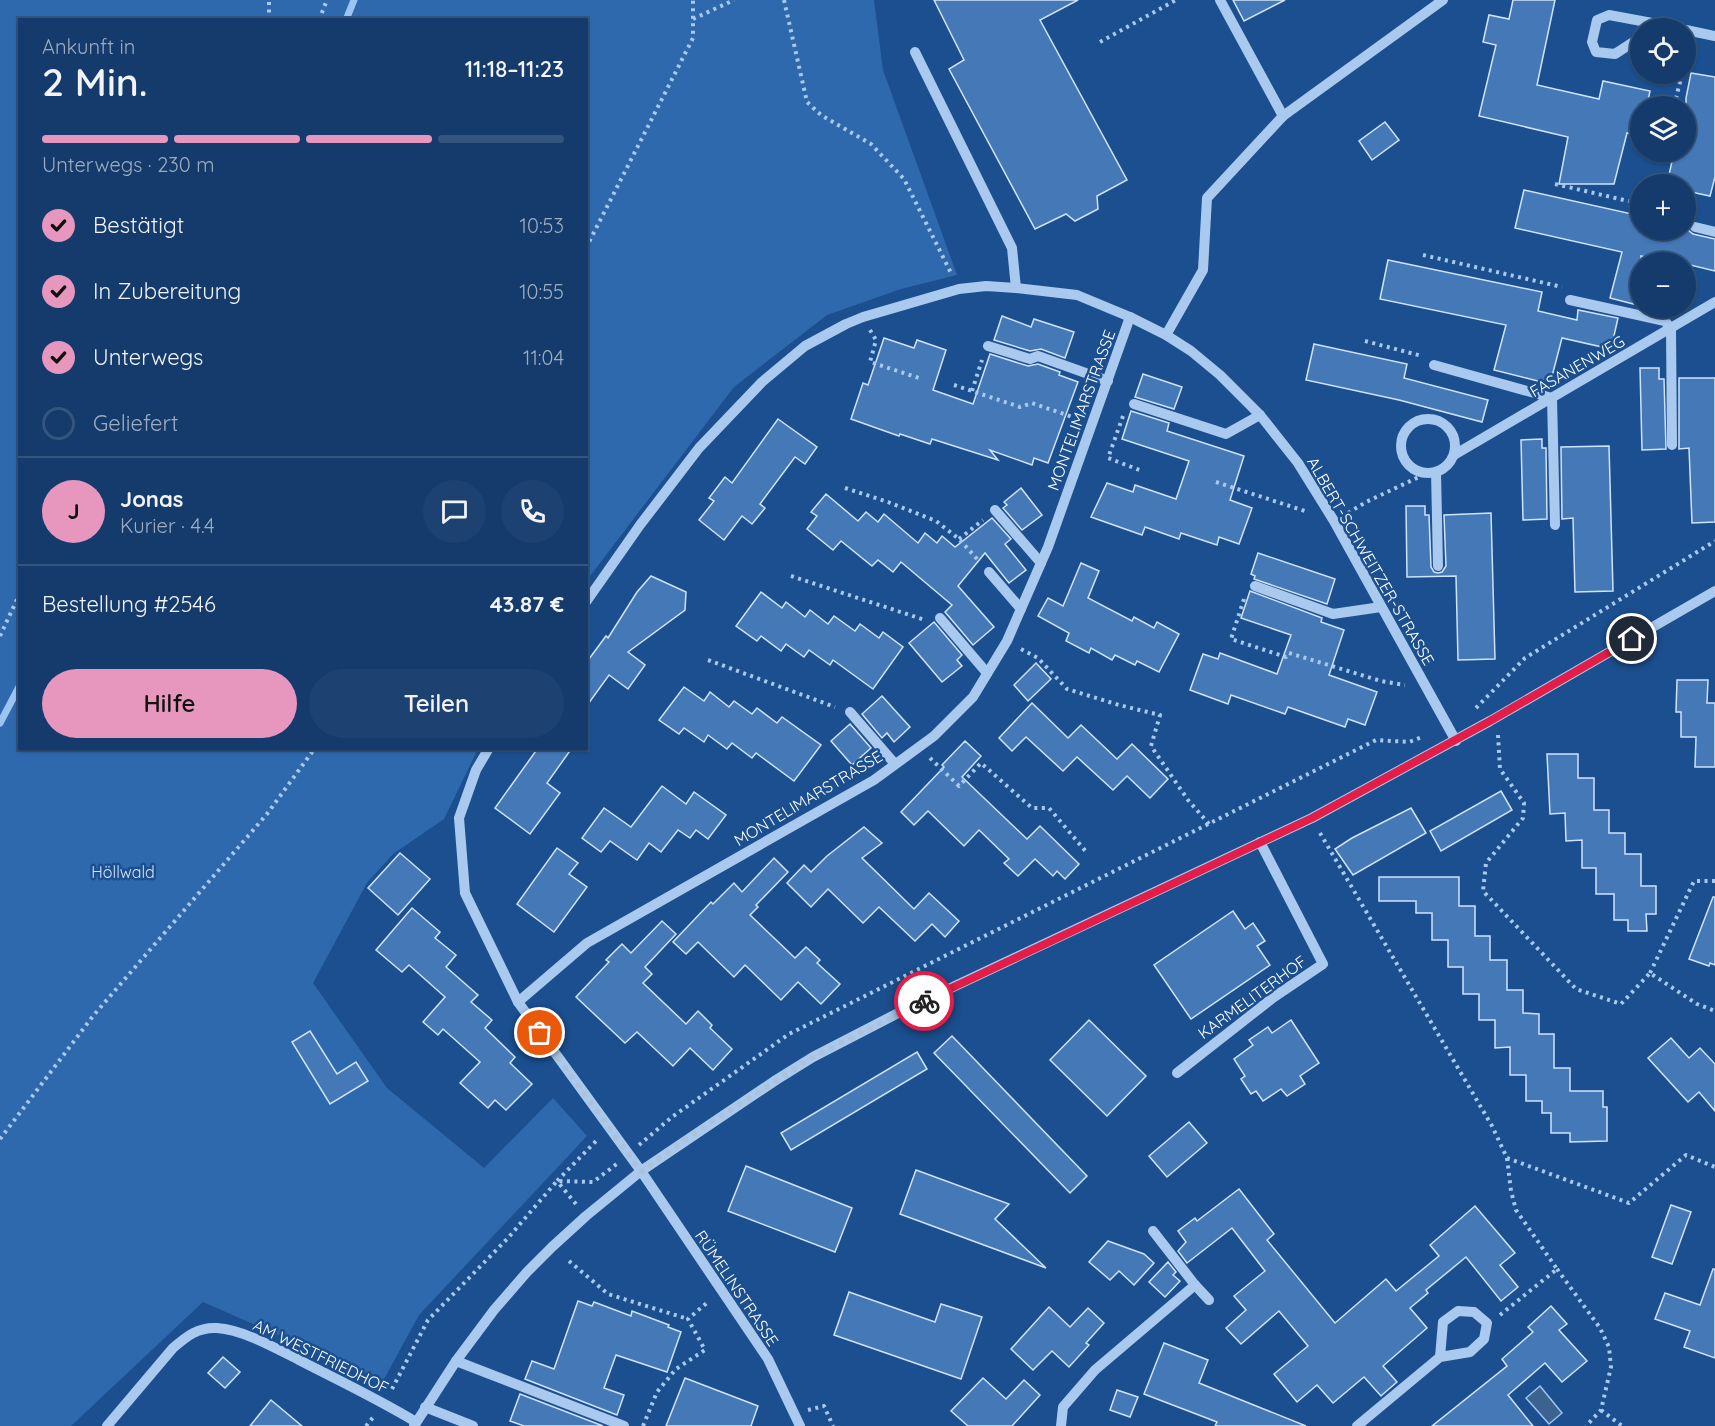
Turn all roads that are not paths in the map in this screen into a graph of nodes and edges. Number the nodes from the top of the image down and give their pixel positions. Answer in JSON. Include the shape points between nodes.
{"nodes":[{"id":1,"x":1220,"y":0,"type":"edge"},
{"id":2,"x":1443,"y":0,"type":"edge"},
{"id":3,"x":1630,"y":20,"type":"edge"},
{"id":4,"x":1696,"y":32,"type":"edge"},
{"id":5,"x":1715,"y":36,"type":"edge"},
{"id":6,"x":1630,"y":44,"type":"edge"},
{"id":7,"x":915,"y":52,"type":"dead end"},
{"id":8,"x":1283,"y":116,"type":"junction"},
{"id":9,"x":1696,"y":227,"type":"edge"},
{"id":10,"x":1715,"y":232,"type":"edge"},
{"id":11,"x":1016,"y":288,"type":"junction"},
{"id":12,"x":1570,"y":300,"type":"road end"},
{"id":13,"x":1715,"y":302,"type":"edge"},
{"id":14,"x":1130,"y":318,"type":"junction"},
{"id":15,"x":1671,"y":329,"type":"junction"},
{"id":16,"x":1166,"y":335,"type":"junction"},
{"id":17,"x":988,"y":346,"type":"road end"},
{"id":18,"x":1434,"y":365,"type":"road end"},
{"id":19,"x":1108,"y":381,"type":"junction"},
{"id":20,"x":1552,"y":398,"type":"junction"},
{"id":21,"x":1129,"y":407,"type":"road end"},
{"id":22,"x":1260,"y":415,"type":"junction"},
{"id":23,"x":1672,"y":445,"type":"dead end"},
{"id":24,"x":1454,"y":455,"type":"junction"},
{"id":25,"x":1432,"y":473,"type":"junction"},
{"id":26,"x":996,"y":510,"type":"road end"},
{"id":27,"x":1555,"y":525,"type":"dead end"},
{"id":28,"x":1041,"y":563,"type":"junction"},
{"id":29,"x":1438,"y":566,"type":"dead end"},
{"id":30,"x":989,"y":572,"type":"road end"},
{"id":31,"x":1254,"y":586,"type":"road end"},
{"id":32,"x":1715,"y":591,"type":"edge"},
{"id":33,"x":588,"y":600,"type":"edge"},
{"id":34,"x":1381,"y":607,"type":"junction"},
{"id":35,"x":1021,"y":609,"type":"junction"},
{"id":36,"x":940,"y":618,"type":"road end"},
{"id":37,"x":987,"y":673,"type":"junction"},
{"id":38,"x":850,"y":712,"type":"road end"},
{"id":39,"x":1456,"y":741,"type":"junction"},
{"id":40,"x":488,"y":750,"type":"edge"},
{"id":41,"x":895,"y":764,"type":"junction"},
{"id":42,"x":1260,"y":842,"type":"junction"},
{"id":43,"x":518,"y":1002,"type":"junction"},
{"id":44,"x":1177,"y":1073,"type":"dead end"},
{"id":45,"x":641,"y":1172,"type":"junction"},
{"id":46,"x":1152,"y":1231,"type":"dead end"},
{"id":47,"x":1195,"y":1285,"type":"junction"},
{"id":48,"x":1209,"y":1300,"type":"dead end"},
{"id":49,"x":1440,"y":1357,"type":"junction"},
{"id":50,"x":456,"y":1361,"type":"junction"},
{"id":51,"x":425,"y":1407,"type":"junction"},
{"id":52,"x":415,"y":1424,"type":"edge"},
{"id":53,"x":107,"y":1426,"type":"edge"},
{"id":54,"x":473,"y":1426,"type":"edge"},
{"id":55,"x":624,"y":1426,"type":"edge"},
{"id":56,"x":800,"y":1426,"type":"edge"},
{"id":57,"x":1061,"y":1426,"type":"edge"},
{"id":58,"x":1358,"y":1426,"type":"edge"}],
"edges":[{"from":1,"to":8,"type":"street"},
{"from":2,"to":8,"type":"street"},
{"from":3,"to":6,"type":"street","via":[[1609,15],[1597,20],[1592,42],[1596,52],[1615,54]]},
{"from":4,"to":5,"type":"street"},
{"from":7,"to":11,"type":"street","via":[[1012,248]]},
{"from":8,"to":16,"type":"street","via":[[1207,198],[1203,270]]},
{"from":9,"to":10,"type":"street"},
{"from":11,"to":14,"type":"street","name":"ALBERT-SCHWEITZER-STRASSE","via":[[1077,295]]},
{"from":11,"to":33,"type":"street","name":"ALBERT-SCHWEITZER-STRASSE","via":[[959,289],[863,316],[805,346],[762,382],[699,448]]},
{"from":12,"to":15,"type":"street","via":[[1665,321]]},
{"from":13,"to":15,"type":"street","name":"FASANENWEG"},
{"from":14,"to":16,"type":"street","name":"ALBERT-SCHWEITZER-STRASSE"},
{"from":14,"to":19,"type":"street","name":"MONTELIMARSTRASSE"},
{"from":15,"to":20,"type":"street","name":"FASANENWEG"},
{"from":15,"to":23,"type":"street"},
{"from":16,"to":22,"type":"street","name":"ALBERT-SCHWEITZER-STRASSE","via":[[1213,369]]},
{"from":17,"to":19,"type":"street","via":[[1030,359],[1038,356]]},
{"from":18,"to":20,"type":"street"},
{"from":19,"to":28,"type":"street","name":"MONTELIMARSTRASSE"},
{"from":20,"to":24,"type":"street","name":"FASANENWEG"},
{"from":20,"to":27,"type":"street"},
{"from":21,"to":22,"type":"street","via":[[1226,434]]},
{"from":22,"to":34,"type":"street","name":"ALBERT-SCHWEITZER-STRASSE","via":[[1298,463]]},
{"from":24,"to":25,"type":"street","name":"FASANENWEG","via":[[1450,463]]},
{"from":24,"to":25,"type":"street","via":[[1454,439],[1445,425],[1430,419],[1413,424],[1403,437],[1406,462],[1412,468]]},
{"from":25,"to":29,"type":"street"},
{"from":26,"to":28,"type":"street"},
{"from":28,"to":35,"type":"street","name":"MONTELIMARSTRASSE"},
{"from":30,"to":35,"type":"street"},
{"from":31,"to":34,"type":"street","via":[[1334,614]]},
{"from":32,"to":39,"type":"street"},
{"from":34,"to":39,"type":"street","name":"ALBERT-SCHWEITZER-STRASSE"},
{"from":35,"to":37,"type":"street","name":"MONTELIMARSTRASSE","via":[[1007,642]]},
{"from":36,"to":37,"type":"street"},
{"from":37,"to":41,"type":"street","name":"MONTELIMARSTRASSE","via":[[973,697],[934,736]]},
{"from":38,"to":41,"type":"street"},
{"from":39,"to":42,"type":"street"},
{"from":40,"to":43,"type":"street","via":[[476,770],[459,818],[465,893]]},
{"from":41,"to":43,"type":"street","name":"MONTELIMARSTRASSE","via":[[874,780],[587,943]]},
{"from":42,"to":44,"type":"street","name":"KARMELITERHOF","via":[[1323,964]]},
{"from":42,"to":45,"type":"street","via":[[813,1057]]},
{"from":43,"to":45,"type":"street"},
{"from":45,"to":50,"type":"street","via":[[526,1272]]},
{"from":45,"to":56,"type":"street","name":"RÜMELINSTRASSE","via":[[768,1359]]},
{"from":46,"to":47,"type":"street"},
{"from":47,"to":48,"type":"street"},
{"from":47,"to":57,"type":"street","via":[[1095,1370],[1063,1407]]},
{"from":49,"to":49,"type":"street","via":[[1470,1352],[1484,1339],[1486,1323],[1474,1311],[1458,1311],[1443,1322]]},
{"from":49,"to":58,"type":"street"},
{"from":50,"to":51,"type":"street"},
{"from":50,"to":55,"type":"street"},
{"from":51,"to":52,"type":"street"},
{"from":51,"to":54,"type":"street"},
{"from":52,"to":53,"type":"street","name":"AM WESTFRIEDHOF","via":[[385,1404],[271,1346],[216,1328],[198,1330],[179,1343]]}]}
